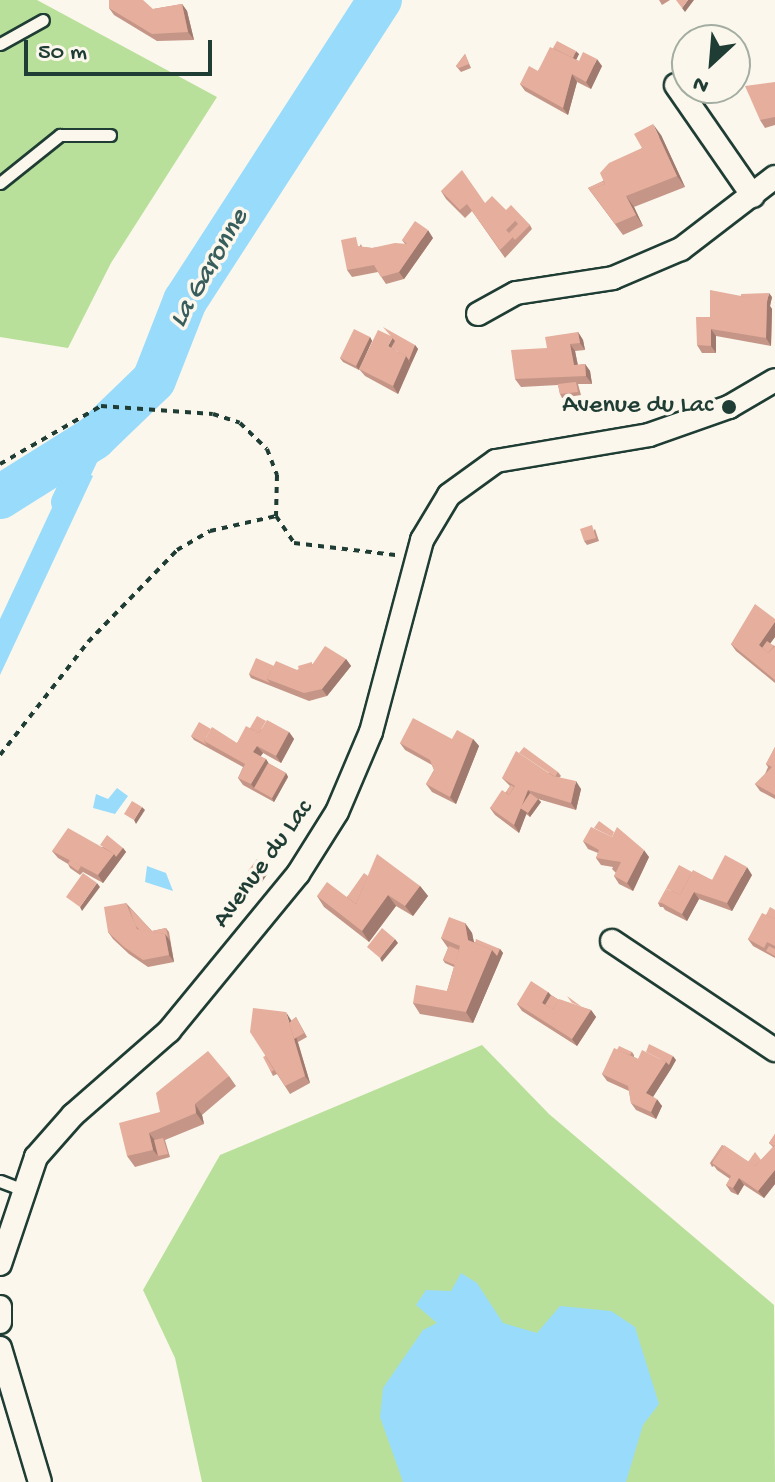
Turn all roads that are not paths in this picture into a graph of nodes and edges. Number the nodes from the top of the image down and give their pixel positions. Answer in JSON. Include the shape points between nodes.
{"nodes":[{"id":1,"x":43,"y":20,"type":"dead end"},
{"id":2,"x":0,"y":44,"type":"edge"},
{"id":3,"x":689,"y":104,"type":"edge"},
{"id":4,"x":110,"y":135,"type":"dead end"},
{"id":5,"x":775,"y":177,"type":"edge"},
{"id":6,"x":0,"y":183,"type":"edge"},
{"id":7,"x":753,"y":196,"type":"junction"},
{"id":8,"x":478,"y":314,"type":"dead end"},
{"id":9,"x":775,"y":380,"type":"edge"},
{"id":10,"x":612,"y":941,"type":"dead end"},
{"id":11,"x":775,"y":1050,"type":"edge"},
{"id":12,"x":11,"y":1185,"type":"edge"},
{"id":13,"x":5,"y":1225,"type":"edge"},
{"id":14,"x":0,"y":1264,"type":"edge"},
{"id":15,"x":0,"y":1307,"type":"edge"},
{"id":16,"x":0,"y":1322,"type":"edge"},
{"id":17,"x":0,"y":1348,"type":"edge"},
{"id":18,"x":40,"y":1482,"type":"edge"}],
"edges":[{"from":1,"to":2,"type":"lane"},
{"from":3,"to":7,"type":"street"},
{"from":4,"to":6,"type":"lane","via":[[60,135]]},
{"from":5,"to":7,"type":"street"},
{"from":7,"to":8,"type":"street","via":[[681,249],[613,278],[516,293]]},
{"from":9,"to":12,"type":"street","name":"Avenue du Lac","via":[[729,407],[649,435],[496,461],[449,495],[417,557],[371,732],[306,862],[169,1031],[54,1134]]},
{"from":10,"to":11,"type":"street"},
{"from":12,"to":13,"type":"street","name":"Avenue du Lac"},
{"from":13,"to":14,"type":"street","name":"Avenue du Lac"},
{"from":15,"to":16,"type":"street"},
{"from":17,"to":18,"type":"street"}]}
